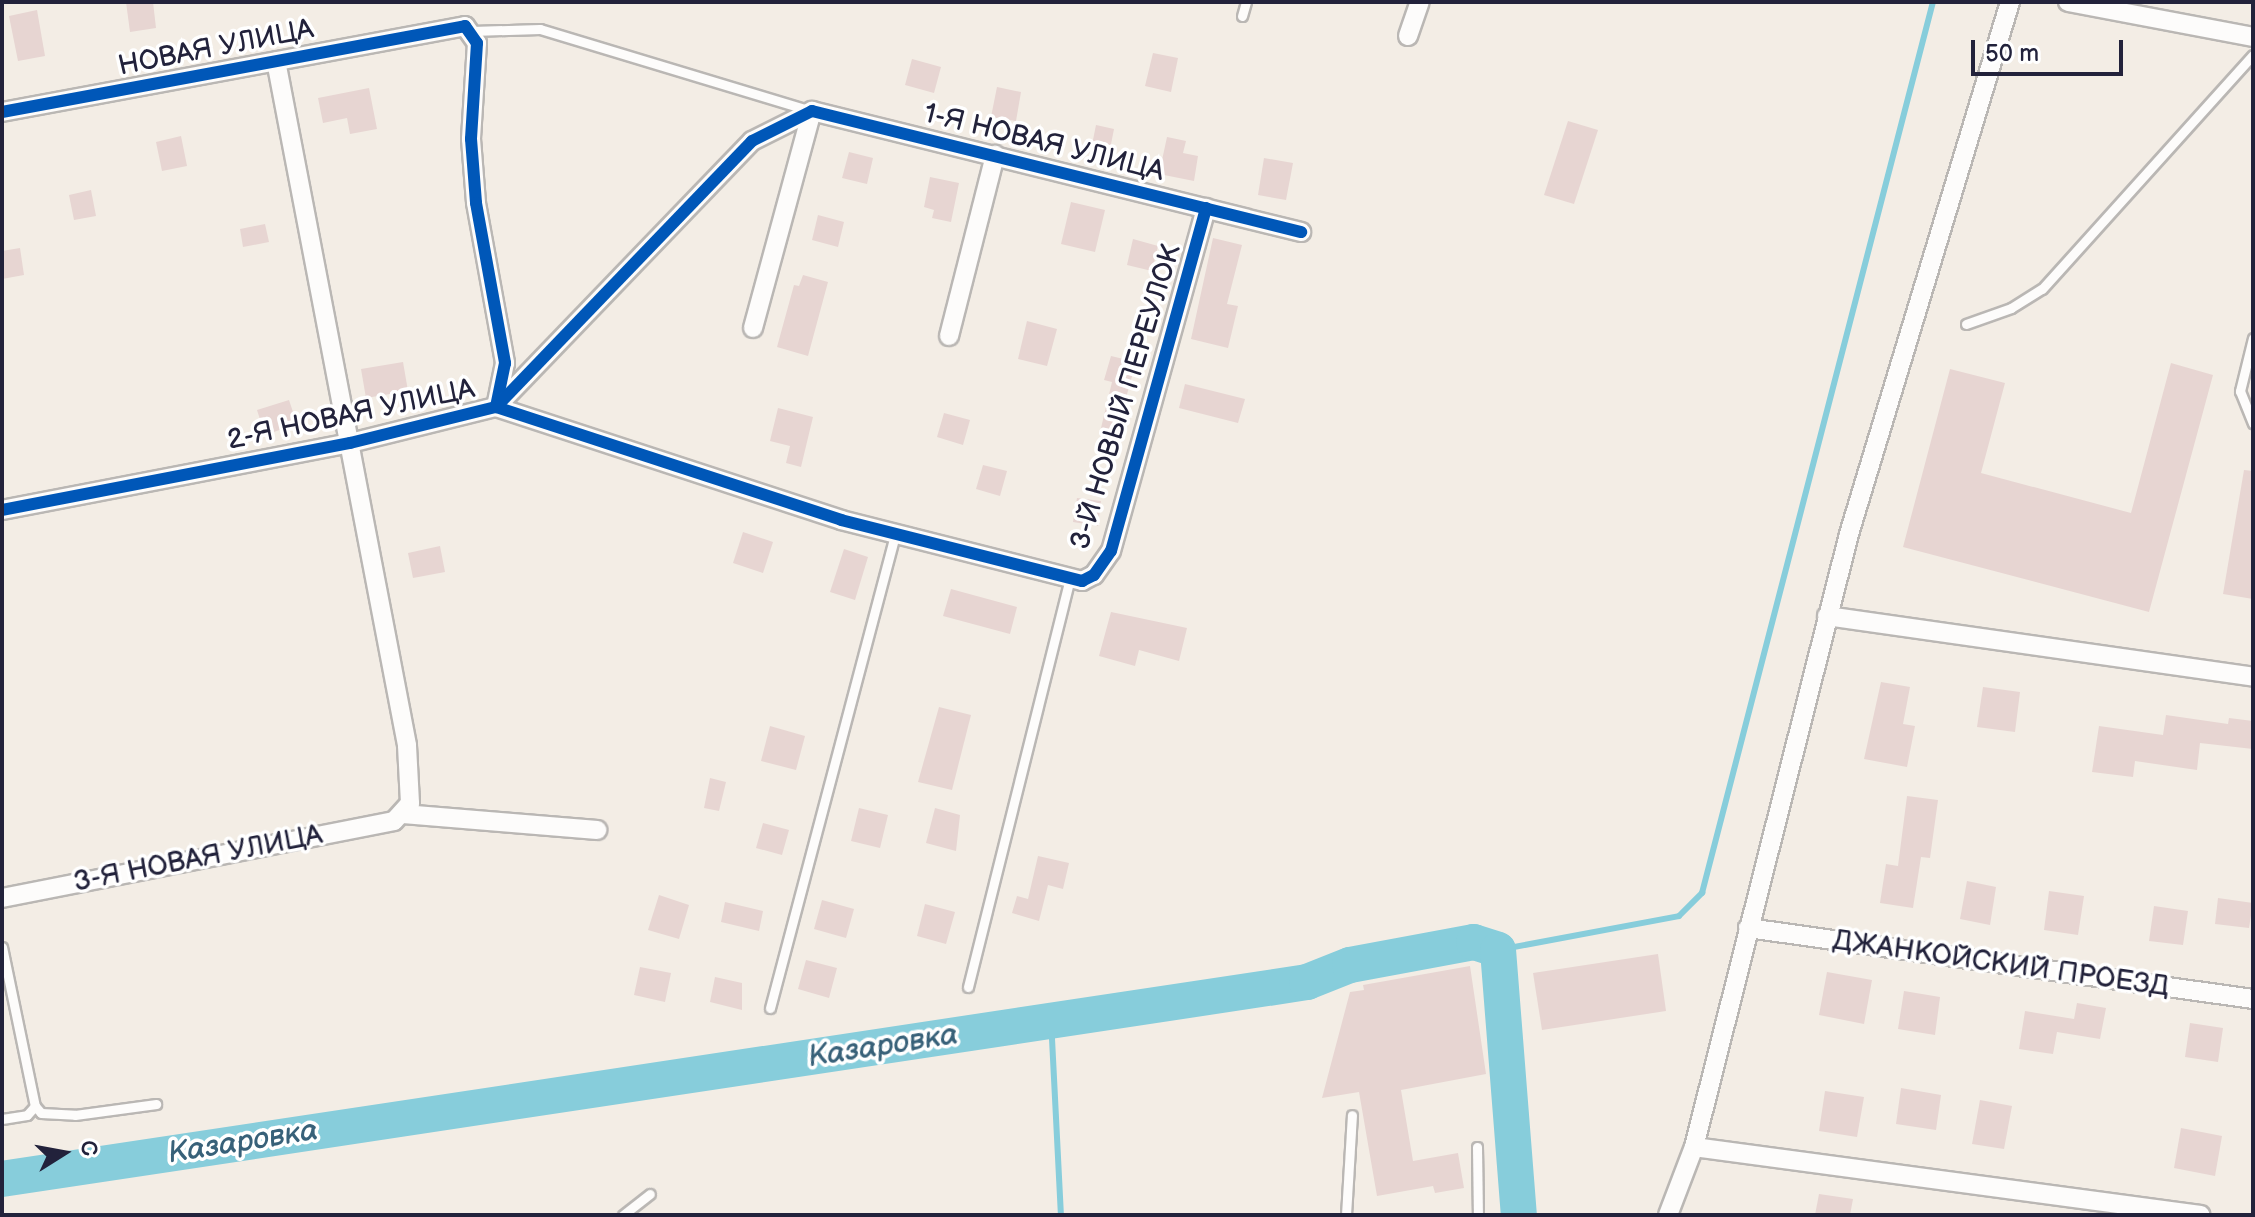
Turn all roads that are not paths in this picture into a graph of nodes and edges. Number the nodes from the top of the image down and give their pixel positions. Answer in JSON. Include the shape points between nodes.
{"nodes":[{"id":1,"x":1246,"y":2,"type":"edge"},
{"id":2,"x":1420,"y":2,"type":"edge"},
{"id":3,"x":2010,"y":2,"type":"edge"},
{"id":4,"x":2068,"y":2,"type":"edge"},
{"id":5,"x":1242,"y":16,"type":"dead end"},
{"id":6,"x":472,"y":31,"type":"junction"},
{"id":7,"x":1408,"y":36,"type":"dead end"},
{"id":8,"x":2253,"y":37,"type":"edge"},
{"id":9,"x":2253,"y":55,"type":"edge"},
{"id":10,"x":276,"y":61,"type":"junction"},
{"id":11,"x":812,"y":111,"type":"junction"},
{"id":12,"x":2,"y":112,"type":"edge"},
{"id":13,"x":995,"y":155,"type":"junction"},
{"id":14,"x":1206,"y":208,"type":"junction"},
{"id":15,"x":1301,"y":232,"type":"dead end"},
{"id":16,"x":1966,"y":324,"type":"dead end"},
{"id":17,"x":753,"y":328,"type":"dead end"},
{"id":18,"x":949,"y":336,"type":"dead end"},
{"id":19,"x":2253,"y":338,"type":"edge"},
{"id":20,"x":496,"y":407,"type":"junction"},
{"id":21,"x":2253,"y":424,"type":"edge"},
{"id":22,"x":350,"y":443,"type":"junction"},
{"id":23,"x":2,"y":510,"type":"edge"},
{"id":24,"x":841,"y":520,"type":"joint"},
{"id":25,"x":895,"y":535,"type":"junction"},
{"id":26,"x":1069,"y":581,"type":"junction"},
{"id":27,"x":1827,"y":616,"type":"junction"},
{"id":28,"x":2253,"y":677,"type":"edge"},
{"id":29,"x":398,"y":818,"type":"junction"},
{"id":30,"x":597,"y":830,"type":"dead end"},
{"id":31,"x":2,"y":898,"type":"edge"},
{"id":32,"x":1748,"y":928,"type":"junction"},
{"id":33,"x":2,"y":947,"type":"edge"},
{"id":34,"x":968,"y":987,"type":"dead end"},
{"id":35,"x":2253,"y":999,"type":"edge"},
{"id":36,"x":770,"y":1008,"type":"dead end"},
{"id":37,"x":156,"y":1104,"type":"dead end"},
{"id":38,"x":35,"y":1106,"type":"junction"},
{"id":39,"x":1352,"y":1115,"type":"dead end"},
{"id":40,"x":2,"y":1119,"type":"edge"},
{"id":41,"x":1477,"y":1147,"type":"dead end"},
{"id":42,"x":1694,"y":1147,"type":"junction"},
{"id":43,"x":650,"y":1194,"type":"dead end"},
{"id":44,"x":623,"y":1215,"type":"edge"},
{"id":45,"x":1346,"y":1215,"type":"edge"},
{"id":46,"x":1478,"y":1215,"type":"edge"},
{"id":47,"x":1668,"y":1215,"type":"edge"},
{"id":48,"x":2200,"y":1215,"type":"edge"}],
"edges":[{"from":1,"to":5,"type":"lane"},
{"from":2,"to":7,"type":"street"},
{"from":3,"to":27,"type":"street"},
{"from":4,"to":8,"type":"street"},
{"from":6,"to":10,"type":"street","name":"НОВАЯ УЛИЦА","via":[[453,27]]},
{"from":6,"to":11,"type":"lane","via":[[540,29]]},
{"from":6,"to":20,"type":"street","via":[[477,43],[471,139],[476,203],[505,363]]},
{"from":9,"to":16,"type":"lane","via":[[2042,289],[2011,308]]},
{"from":10,"to":12,"type":"street","name":"НОВАЯ УЛИЦА"},
{"from":10,"to":22,"type":"street"},
{"from":11,"to":13,"type":"street","name":"1-Я НОВАЯ УЛИЦА"},
{"from":11,"to":17,"type":"street"},
{"from":11,"to":20,"type":"street","via":[[752,141]]},
{"from":13,"to":14,"type":"street","name":"1-Я НОВАЯ УЛИЦА"},
{"from":13,"to":18,"type":"street"},
{"from":14,"to":15,"type":"street","name":"1-Я НОВАЯ УЛИЦА"},
{"from":14,"to":26,"type":"street","name":"3-Й НОВЫЙ ПЕРЕУЛОК","via":[[1111,551],[1094,575]]},
{"from":19,"to":21,"type":"lane","via":[[2240,391]]},
{"from":20,"to":22,"type":"street","name":"2-Я НОВАЯ УЛИЦА"},
{"from":20,"to":24,"type":"street","name":"2-Я НОВАЯ УЛИЦА"},
{"from":22,"to":23,"type":"street","name":"2-Я НОВАЯ УЛИЦА"},
{"from":22,"to":29,"type":"street","via":[[412,778]]},
{"from":24,"to":25,"type":"street","name":"3-Й НОВЫЙ ПЕРЕУЛОК"},
{"from":25,"to":26,"type":"street","name":"3-Й НОВЫЙ ПЕРЕУЛОК"},
{"from":25,"to":36,"type":"lane"},
{"from":26,"to":34,"type":"lane"},
{"from":27,"to":28,"type":"street"},
{"from":27,"to":32,"type":"street"},
{"from":29,"to":30,"type":"street","name":"3-Я НОВАЯ УЛИЦА"},
{"from":29,"to":31,"type":"street","name":"3-Я НОВАЯ УЛИЦА"},
{"from":32,"to":35,"type":"street","name":"ДЖАНКОЙСКИЙ ПРОЕЗД"},
{"from":32,"to":42,"type":"street"},
{"from":33,"to":38,"type":"lane"},
{"from":37,"to":38,"type":"lane","via":[[54,1117]]},
{"from":38,"to":40,"type":"lane","via":[[27,1115]]},
{"from":39,"to":45,"type":"lane"},
{"from":41,"to":46,"type":"lane"},
{"from":42,"to":47,"type":"street"},
{"from":42,"to":48,"type":"street"},
{"from":43,"to":44,"type":"lane"}]}
